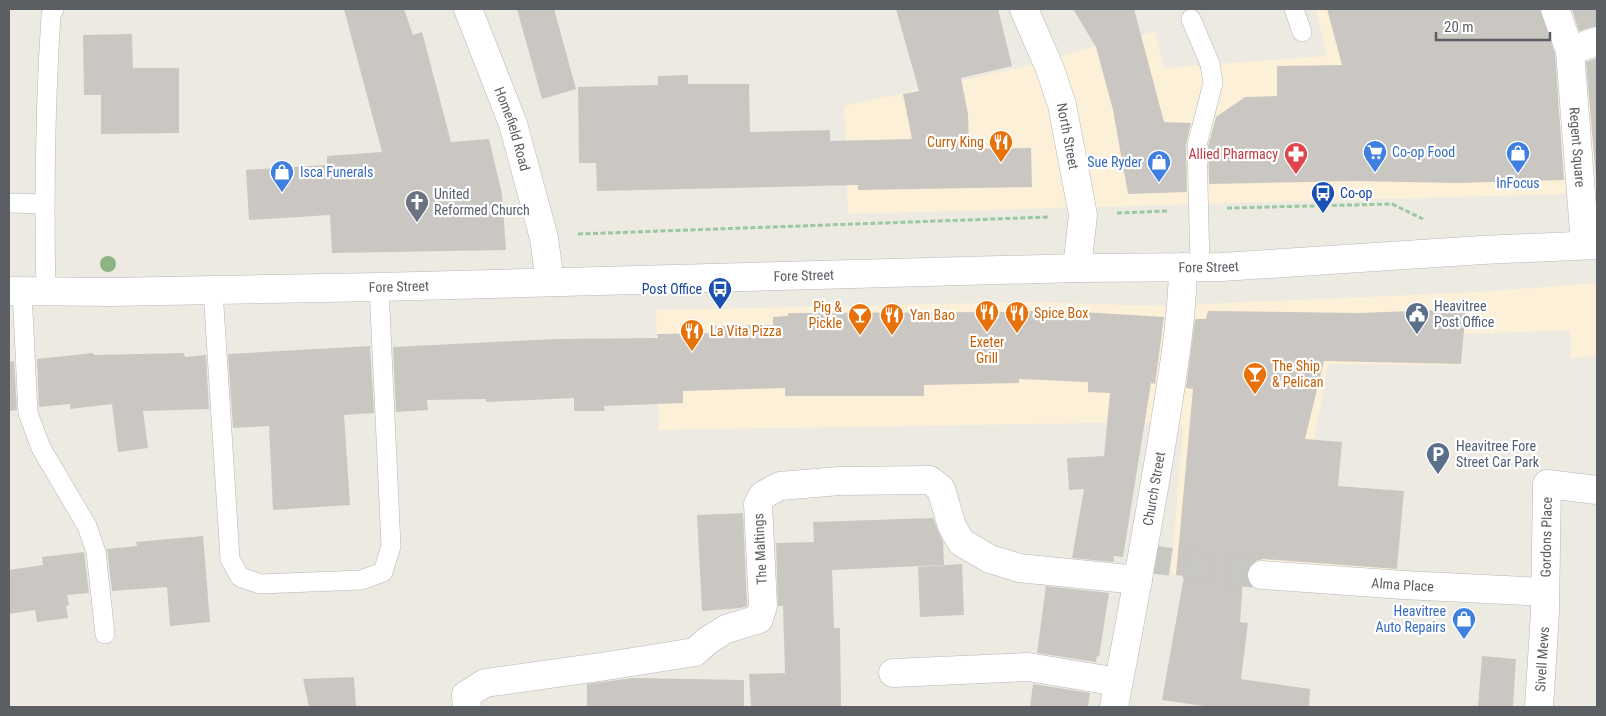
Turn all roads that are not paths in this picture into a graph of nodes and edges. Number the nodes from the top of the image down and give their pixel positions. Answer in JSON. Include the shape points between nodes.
{"nodes":[{"id":1,"x":54,"y":9,"type":"edge"},
{"id":2,"x":468,"y":9,"type":"edge"},
{"id":3,"x":1024,"y":9,"type":"edge"},
{"id":4,"x":1294,"y":9,"type":"edge"},
{"id":5,"x":1555,"y":9,"type":"edge"},
{"id":6,"x":1191,"y":19,"type":"dead end"},
{"id":7,"x":1302,"y":32,"type":"dead end"},
{"id":8,"x":1597,"y":41,"type":"edge"},
{"id":9,"x":1570,"y":51,"type":"junction"},
{"id":10,"x":9,"y":203,"type":"edge"},
{"id":11,"x":44,"y":204,"type":"junction"},
{"id":12,"x":1591,"y":245,"type":"edge"},
{"id":13,"x":1191,"y":267,"type":"junction"},
{"id":14,"x":1077,"y":268,"type":"junction"},
{"id":15,"x":550,"y":282,"type":"junction"},
{"id":16,"x":379,"y":287,"type":"junction"},
{"id":17,"x":213,"y":290,"type":"junction"},
{"id":18,"x":26,"y":291,"type":"edge"},
{"id":19,"x":1597,"y":490,"type":"edge"},
{"id":20,"x":1141,"y":569,"type":"junction"},
{"id":21,"x":1262,"y":575,"type":"tunnel mouth"},
{"id":22,"x":1545,"y":602,"type":"junction"},
{"id":23,"x":105,"y":634,"type":"dead end"},
{"id":24,"x":893,"y":673,"type":"dead end"},
{"id":25,"x":1116,"y":695,"type":"edge"},
{"id":26,"x":467,"y":707,"type":"edge"},
{"id":27,"x":1538,"y":707,"type":"edge"}],
"edges":[{"from":1,"to":11,"type":"lane","via":[[46,96]]},
{"from":2,"to":15,"type":"street","name":"Homefield Road","via":[[513,124],[544,238]]},
{"from":3,"to":14,"type":"street","name":"North Street","via":[[1062,105],[1083,215]]},
{"from":4,"to":7,"type":"lane"},
{"from":5,"to":9,"type":"street","name":"Regent Square"},
{"from":6,"to":13,"type":"lane","via":[[1210,64],[1213,83],[1197,145]]},
{"from":8,"to":9,"type":"street"},
{"from":9,"to":12,"type":"street","name":"Regent Square"},
{"from":10,"to":11,"type":"lane"},
{"from":11,"to":18,"type":"lane"},
{"from":12,"to":13,"type":"street","name":"Fore Street"},
{"from":13,"to":14,"type":"street","name":"Fore Street"},
{"from":13,"to":20,"type":"street","name":"Church Street","via":[[1182,302],[1178,345]]},
{"from":14,"to":15,"type":"street","name":"Fore Street"},
{"from":15,"to":16,"type":"street","name":"Fore Street"},
{"from":16,"to":17,"type":"street","name":"Fore Street"},
{"from":16,"to":17,"type":"lane","via":[[391,546],[384,572],[360,580],[260,584],[240,577],[230,559]]},
{"from":17,"to":18,"type":"street","name":"Fore Street"},
{"from":18,"to":23,"type":"lane","via":[[28,413],[40,448],[87,526],[96,552]]},
{"from":19,"to":22,"type":"street","name":"Gordons Place","via":[[1547,484]]},
{"from":20,"to":25,"type":"street","name":"Church Street"},
{"from":20,"to":26,"type":"street","name":"The Maltings","via":[[1019,568],[990,558],[961,542],[952,526],[941,489],[930,480],[839,481],[780,486],[763,495],[758,504],[763,606],[759,619],[726,629],[695,652],[485,683],[466,695]]},
{"from":21,"to":22,"type":"street","name":"Alma Place","via":[[1403,585]]},
{"from":22,"to":27,"type":"street","name":"Sivell Mews"},
{"from":24,"to":25,"type":"street","via":[[1028,667]]}]}
